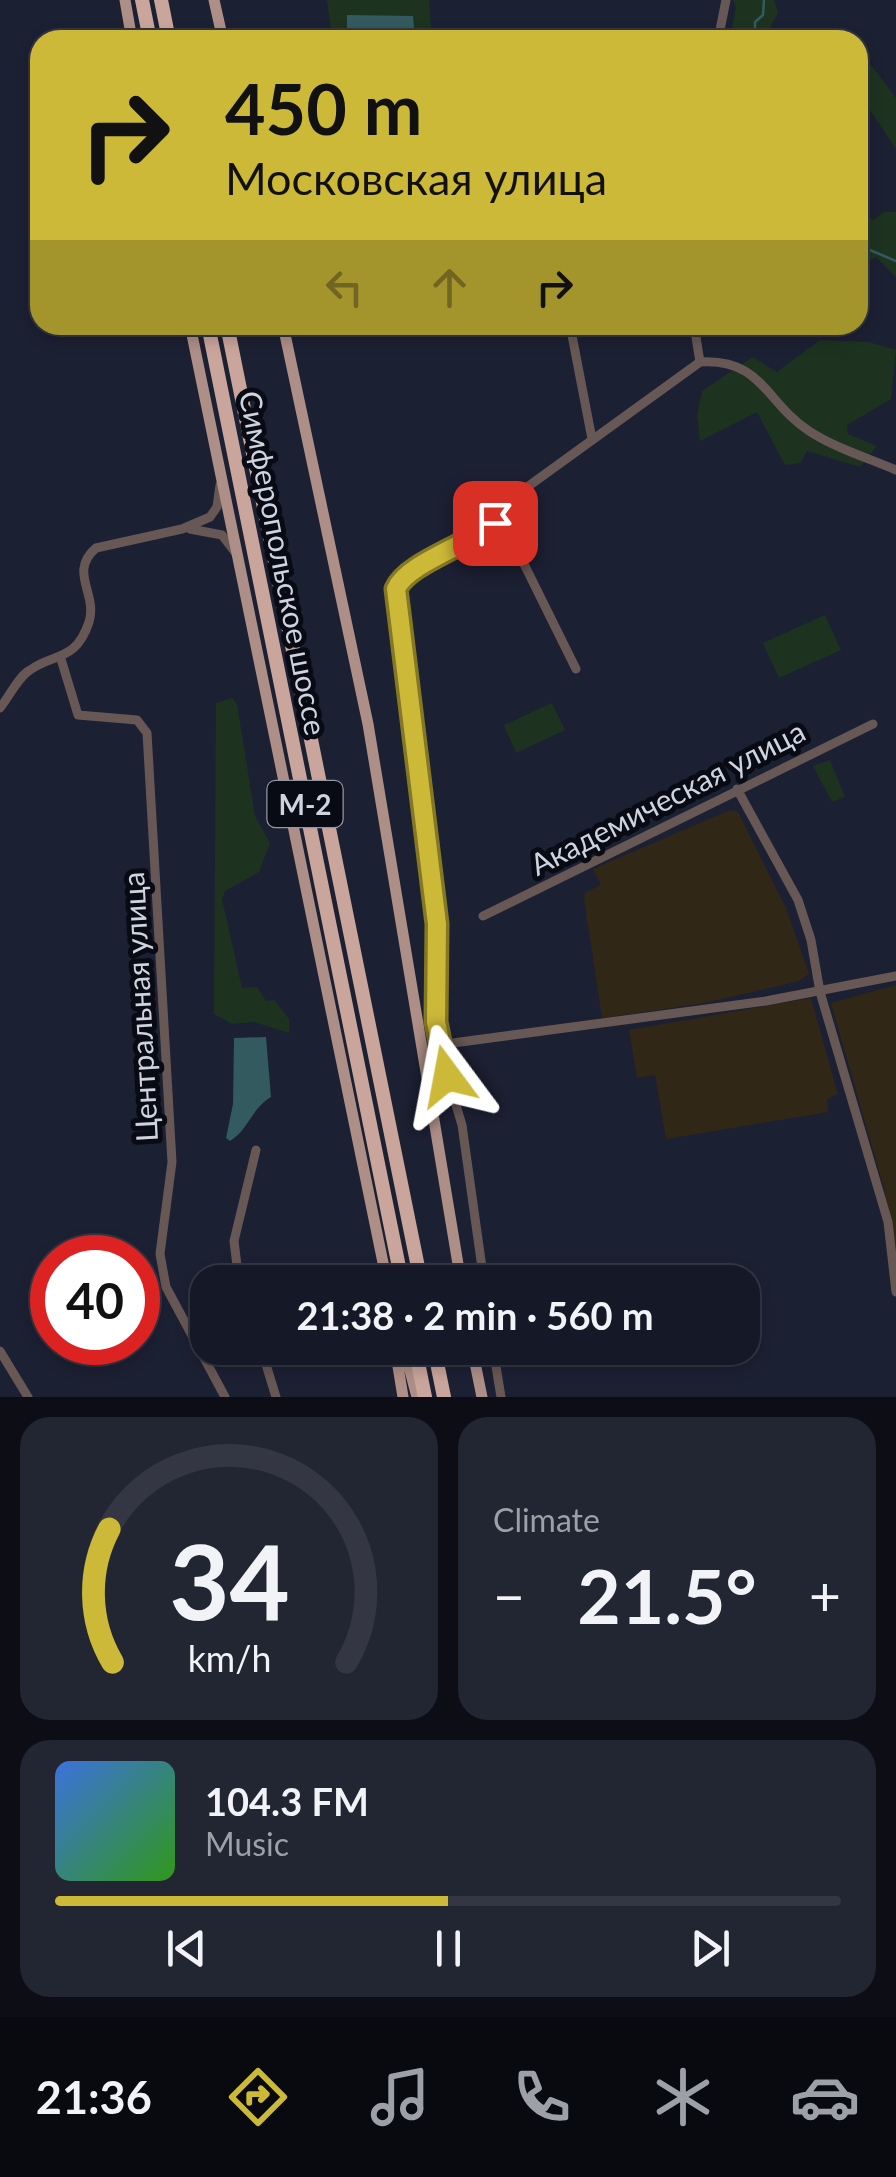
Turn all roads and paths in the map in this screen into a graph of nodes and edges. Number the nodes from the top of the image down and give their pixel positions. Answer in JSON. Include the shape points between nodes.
{"nodes":[{"id":1,"x":124,"y":0,"type":"edge"},
{"id":2,"x":142,"y":0,"type":"edge"},
{"id":3,"x":161,"y":0,"type":"edge"},
{"id":4,"x":214,"y":0,"type":"edge"},
{"id":5,"x":726,"y":0,"type":"edge"},
{"id":6,"x":130,"y":30,"type":"edge"},
{"id":7,"x":148,"y":30,"type":"edge"},
{"id":8,"x":167,"y":30,"type":"edge"},
{"id":9,"x":220,"y":30,"type":"edge"},
{"id":10,"x":720,"y":30,"type":"edge"},
{"id":11,"x":192,"y":335,"type":"edge"},
{"id":12,"x":210,"y":335,"type":"edge"},
{"id":13,"x":229,"y":335,"type":"edge"},
{"id":14,"x":285,"y":335,"type":"edge"},
{"id":15,"x":572,"y":335,"type":"edge"},
{"id":16,"x":696,"y":335,"type":"edge"},
{"id":17,"x":700,"y":362,"type":"junction"},
{"id":18,"x":592,"y":439,"type":"junction"},
{"id":19,"x":896,"y":470,"type":"edge"},
{"id":20,"x":221,"y":473,"type":"junction"},
{"id":21,"x":495,"y":523,"type":"junction"},
{"id":22,"x":182,"y":530,"type":"junction"},
{"id":23,"x":240,"y":562,"type":"junction"},
{"id":24,"x":61,"y":660,"type":"junction"},
{"id":25,"x":576,"y":670,"type":"dead end"},
{"id":26,"x":0,"y":708,"type":"edge"},
{"id":27,"x":873,"y":724,"type":"dead end"},
{"id":28,"x":736,"y":789,"type":"junction"},
{"id":29,"x":483,"y":916,"type":"dead end"},
{"id":30,"x":896,"y":976,"type":"edge"},
{"id":31,"x":820,"y":992,"type":"junction"},
{"id":32,"x":438,"y":1045,"type":"junction"},
{"id":33,"x":256,"y":1150,"type":"dead end"},
{"id":34,"x":237,"y":1265,"type":"edge"},
{"id":35,"x":382,"y":1265,"type":"edge"},
{"id":36,"x":399,"y":1265,"type":"edge"},
{"id":37,"x":418,"y":1265,"type":"edge"},
{"id":38,"x":458,"y":1265,"type":"edge"},
{"id":39,"x":482,"y":1265,"type":"edge"},
{"id":40,"x":896,"y":1292,"type":"edge"},
{"id":41,"x":0,"y":1351,"type":"edge"},
{"id":42,"x":266,"y":1365,"type":"edge"},
{"id":43,"x":397,"y":1365,"type":"edge"},
{"id":44,"x":409,"y":1365,"type":"edge"},
{"id":45,"x":419,"y":1365,"type":"edge"},
{"id":46,"x":437,"y":1365,"type":"edge"},
{"id":47,"x":475,"y":1365,"type":"edge"},
{"id":48,"x":496,"y":1365,"type":"edge"},
{"id":49,"x":28,"y":1397,"type":"edge"},
{"id":50,"x":226,"y":1397,"type":"edge"},
{"id":51,"x":276,"y":1397,"type":"edge"},
{"id":52,"x":402,"y":1397,"type":"edge"},
{"id":53,"x":417,"y":1397,"type":"edge"},
{"id":54,"x":426,"y":1397,"type":"edge"},
{"id":55,"x":444,"y":1397,"type":"edge"},
{"id":56,"x":482,"y":1397,"type":"edge"},
{"id":57,"x":501,"y":1397,"type":"edge"}],
"edges":[{"from":1,"to":6,"type":"main road"},
{"from":2,"to":7,"type":"highway"},
{"from":3,"to":8,"type":"highway"},
{"from":4,"to":9,"type":"main road"},
{"from":5,"to":10,"type":"street"},
{"from":11,"to":20,"type":"main road"},
{"from":12,"to":36,"type":"highway","name":"Симферопольское шоссе","number":"М-2"},
{"from":13,"to":37,"type":"highway","name":"Симферопольское шоссе","number":"М-2"},
{"from":14,"to":38,"type":"main road","via":[[368,724]]},
{"from":15,"to":18,"type":"street"},
{"from":16,"to":17,"type":"street"},
{"from":17,"to":18,"type":"street"},
{"from":17,"to":19,"type":"street","via":[[751,373],[804,428]]},
{"from":18,"to":21,"type":"street","via":[[519,493]]},
{"from":20,"to":22,"type":"street","via":[[217,507]]},
{"from":20,"to":23,"type":"main road"},
{"from":21,"to":25,"type":"street","via":[[524,564]]},
{"from":21,"to":32,"type":"street","via":[[408,573],[396,589],[437,924]]},
{"from":22,"to":23,"type":"street","via":[[222,535]]},
{"from":22,"to":24,"type":"street","via":[[96,548],[87,556],[82,566],[91,618]]},
{"from":23,"to":35,"type":"main road"},
{"from":24,"to":26,"type":"street","via":[[30,670]]},
{"from":24,"to":50,"type":"street","name":"Центральная улица","via":[[78,715],[137,720],[146,733],[172,1162],[160,1254],[166,1287]]},
{"from":27,"to":28,"type":"street","name":"Академическая улица"},
{"from":28,"to":29,"type":"street","name":"Академическая улица"},
{"from":28,"to":31,"type":"street","via":[[798,900]]},
{"from":30,"to":31,"type":"street"},
{"from":31,"to":32,"type":"street"},
{"from":31,"to":40,"type":"street","via":[[888,1222]]},
{"from":32,"to":39,"type":"street","via":[[463,1128]]},
{"from":33,"to":34,"type":"street","via":[[234,1241]]},
{"from":41,"to":49,"type":"street"},
{"from":42,"to":51,"type":"street"},
{"from":43,"to":52,"type":"main road"},
{"from":44,"to":53,"type":"main road"},
{"from":45,"to":54,"type":"highway"},
{"from":46,"to":55,"type":"highway"},
{"from":47,"to":56,"type":"main road"},
{"from":48,"to":57,"type":"street"}]}
